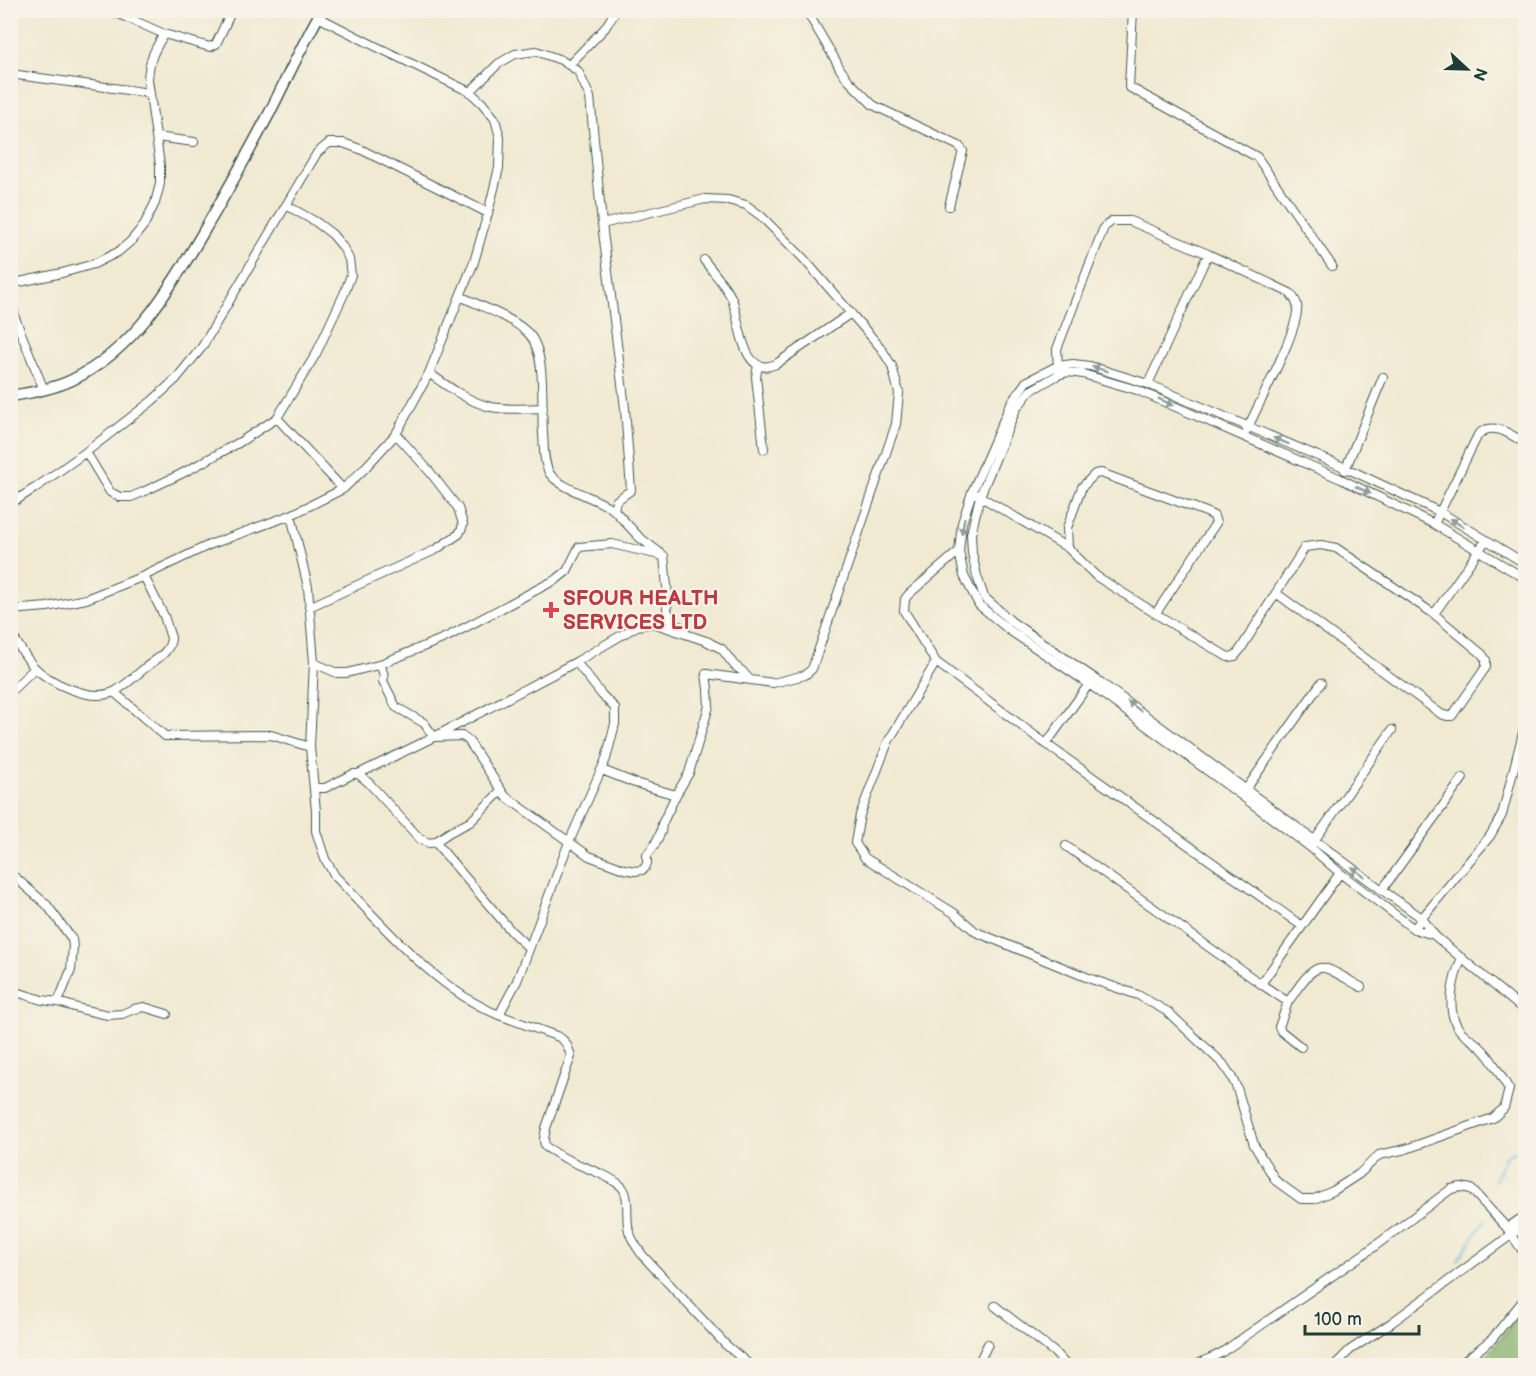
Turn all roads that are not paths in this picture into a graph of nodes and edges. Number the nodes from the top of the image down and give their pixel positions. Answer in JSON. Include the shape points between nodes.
{"nodes":[{"id":1,"x":110,"y":10,"type":"edge"},
{"id":2,"x":232,"y":10,"type":"edge"},
{"id":3,"x":616,"y":10,"type":"edge"},
{"id":4,"x":806,"y":10,"type":"edge"},
{"id":5,"x":1133,"y":10,"type":"edge"},
{"id":6,"x":320,"y":14,"type":"edge"},
{"id":7,"x":164,"y":34,"type":"junction"},
{"id":8,"x":569,"y":65,"type":"junction"},
{"id":9,"x":10,"y":74,"type":"edge"},
{"id":10,"x":470,"y":92,"type":"junction"},
{"id":11,"x":150,"y":93,"type":"junction"},
{"id":12,"x":156,"y":137,"type":"junction"},
{"id":13,"x":194,"y":142,"type":"dead end"},
{"id":14,"x":286,"y":206,"type":"junction"},
{"id":15,"x":949,"y":206,"type":"dead end"},
{"id":16,"x":488,"y":213,"type":"junction"},
{"id":17,"x":602,"y":224,"type":"junction"},
{"id":18,"x":1208,"y":254,"type":"junction"},
{"id":19,"x":704,"y":260,"type":"dead end"},
{"id":20,"x":1332,"y":266,"type":"dead end"},
{"id":21,"x":10,"y":284,"type":"edge"},
{"id":22,"x":10,"y":293,"type":"edge"},
{"id":23,"x":460,"y":296,"type":"junction"},
{"id":24,"x":851,"y":314,"type":"junction"},
{"id":25,"x":758,"y":365,"type":"junction"},
{"id":26,"x":1057,"y":366,"type":"junction"},
{"id":27,"x":429,"y":373,"type":"junction"},
{"id":28,"x":1058,"y":375,"type":"junction"},
{"id":29,"x":1383,"y":377,"type":"dead end"},
{"id":30,"x":1148,"y":384,"type":"junction"},
{"id":31,"x":44,"y":390,"type":"junction"},
{"id":32,"x":10,"y":396,"type":"edge"},
{"id":33,"x":543,"y":408,"type":"junction"},
{"id":34,"x":277,"y":418,"type":"junction"},
{"id":35,"x":1248,"y":427,"type":"junction"},
{"id":36,"x":396,"y":434,"type":"junction"},
{"id":37,"x":1244,"y":437,"type":"junction"},
{"id":38,"x":1526,"y":444,"type":"edge"},
{"id":39,"x":764,"y":449,"type":"dead end"},
{"id":40,"x":86,"y":452,"type":"junction"},
{"id":41,"x":1346,"y":468,"type":"junction"},
{"id":42,"x":1341,"y":479,"type":"junction"},
{"id":43,"x":343,"y":489,"type":"junction"},
{"id":44,"x":976,"y":494,"type":"junction"},
{"id":45,"x":10,"y":502,"type":"edge"},
{"id":46,"x":614,"y":510,"type":"junction"},
{"id":47,"x":1440,"y":512,"type":"junction"},
{"id":48,"x":291,"y":515,"type":"junction"},
{"id":49,"x":1434,"y":524,"type":"junction"},
{"id":50,"x":1486,"y":540,"type":"junction"},
{"id":51,"x":1068,"y":548,"type":"junction"},
{"id":52,"x":1479,"y":550,"type":"junction"},
{"id":53,"x":959,"y":551,"type":"junction"},
{"id":54,"x":664,"y":556,"type":"junction"},
{"id":55,"x":1526,"y":564,"type":"edge"},
{"id":56,"x":144,"y":576,"type":"junction"},
{"id":57,"x":1526,"y":579,"type":"edge"},
{"id":58,"x":1276,"y":592,"type":"junction"},
{"id":59,"x":309,"y":607,"type":"junction"},
{"id":60,"x":10,"y":610,"type":"edge"},
{"id":61,"x":1156,"y":614,"type":"junction"},
{"id":62,"x":1434,"y":614,"type":"junction"},
{"id":63,"x":10,"y":632,"type":"edge"},
{"id":64,"x":709,"y":642,"type":"junction"},
{"id":65,"x":576,"y":662,"type":"junction"},
{"id":66,"x":936,"y":662,"type":"junction"},
{"id":67,"x":314,"y":663,"type":"junction"},
{"id":68,"x":378,"y":665,"type":"junction"},
{"id":69,"x":35,"y":668,"type":"junction"},
{"id":70,"x":706,"y":674,"type":"junction"},
{"id":71,"x":1321,"y":683,"type":"dead end"},
{"id":72,"x":1089,"y":684,"type":"junction"},
{"id":73,"x":10,"y":692,"type":"edge"},
{"id":74,"x":114,"y":693,"type":"junction"},
{"id":75,"x":1526,"y":721,"type":"edge"},
{"id":76,"x":1392,"y":730,"type":"dead end"},
{"id":77,"x":434,"y":737,"type":"junction"},
{"id":78,"x":1523,"y":742,"type":"edge"},
{"id":79,"x":1046,"y":744,"type":"junction"},
{"id":80,"x":309,"y":747,"type":"junction"},
{"id":81,"x":602,"y":770,"type":"junction"},
{"id":82,"x":358,"y":774,"type":"junction"},
{"id":83,"x":1463,"y":778,"type":"dead end"},
{"id":84,"x":314,"y":788,"type":"junction"},
{"id":85,"x":501,"y":791,"type":"junction"},
{"id":86,"x":1244,"y":793,"type":"junction"},
{"id":87,"x":676,"y":795,"type":"junction"},
{"id":88,"x":435,"y":842,"type":"junction"},
{"id":89,"x":569,"y":842,"type":"junction"},
{"id":90,"x":1312,"y":844,"type":"junction"},
{"id":91,"x":1066,"y":846,"type":"dead end"},
{"id":92,"x":10,"y":873,"type":"edge"},
{"id":93,"x":1340,"y":873,"type":"junction"},
{"id":94,"x":1382,"y":891,"type":"junction"},
{"id":95,"x":1422,"y":918,"type":"junction"},
{"id":96,"x":1302,"y":926,"type":"junction"},
{"id":97,"x":1414,"y":929,"type":"junction"},
{"id":98,"x":1435,"y":936,"type":"junction"},
{"id":99,"x":529,"y":948,"type":"junction"},
{"id":100,"x":1462,"y":958,"type":"junction"},
{"id":101,"x":1261,"y":984,"type":"junction"},
{"id":102,"x":1361,"y":987,"type":"dead end"},
{"id":103,"x":10,"y":990,"type":"edge"},
{"id":104,"x":58,"y":1002,"type":"junction"},
{"id":105,"x":1288,"y":1002,"type":"junction"},
{"id":106,"x":1526,"y":1012,"type":"edge"},
{"id":107,"x":167,"y":1014,"type":"dead end"},
{"id":108,"x":499,"y":1014,"type":"junction"},
{"id":109,"x":1301,"y":1047,"type":"dead end"},
{"id":110,"x":1526,"y":1215,"type":"edge"},
{"id":111,"x":1526,"y":1224,"type":"edge"},
{"id":112,"x":1509,"y":1231,"type":"junction"},
{"id":113,"x":1526,"y":1256,"type":"edge"},
{"id":114,"x":1525,"y":1297,"type":"edge"},
{"id":115,"x":995,"y":1306,"type":"dead end"},
{"id":116,"x":988,"y":1344,"type":"dead end"},
{"id":117,"x":751,"y":1365,"type":"edge"},
{"id":118,"x":977,"y":1365,"type":"edge"},
{"id":119,"x":1067,"y":1365,"type":"edge"},
{"id":120,"x":1194,"y":1365,"type":"edge"},
{"id":121,"x":1334,"y":1365,"type":"edge"},
{"id":122,"x":1458,"y":1365,"type":"edge"}],
"edges":[{"from":1,"to":7,"type":"street"},
{"from":2,"to":7,"type":"street","via":[[216,44],[210,47]]},
{"from":3,"to":8,"type":"street","via":[[605,28]]},
{"from":4,"to":15,"type":"street","via":[[844,75],[873,105],[963,151]]},
{"from":5,"to":20,"type":"street","via":[[1129,87],[1257,157]]},
{"from":6,"to":10,"type":"street","via":[[375,46]]},
{"from":6,"to":31,"type":"main road","via":[[215,212],[143,324],[95,366]]},
{"from":7,"to":11,"type":"street","via":[[149,68]]},
{"from":8,"to":10,"type":"street","via":[[536,51],[515,54],[498,64]]},
{"from":8,"to":17,"type":"street","via":[[578,71],[590,97]]},
{"from":9,"to":11,"type":"street"},
{"from":10,"to":16,"type":"street","via":[[495,119],[500,138],[499,168]]},
{"from":11,"to":12,"type":"street"},
{"from":12,"to":13,"type":"street"},
{"from":12,"to":21,"type":"street","via":[[160,184],[156,203],[131,241],[94,264]]},
{"from":14,"to":16,"type":"street","via":[[317,153],[329,144],[343,143]]},
{"from":14,"to":34,"type":"street","via":[[332,234],[349,259],[351,275],[315,354]]},
{"from":14,"to":40,"type":"street","via":[[183,371],[152,401]]},
{"from":16,"to":23,"type":"street"},
{"from":17,"to":24,"type":"street","via":[[705,199],[746,205],[803,258]]},
{"from":17,"to":46,"type":"street","via":[[631,490],[616,501]]},
{"from":18,"to":26,"type":"street","via":[[1130,221],[1112,221],[1104,227],[1097,242],[1057,349]]},
{"from":18,"to":30,"type":"street"},
{"from":18,"to":35,"type":"street","via":[[1290,293],[1298,306],[1286,346]]},
{"from":19,"to":25,"type":"street","via":[[732,300],[745,348]]},
{"from":22,"to":31,"type":"street","via":[[15,318]]},
{"from":23,"to":27,"type":"street"},
{"from":23,"to":33,"type":"street","via":[[530,335],[539,353]]},
{"from":24,"to":25,"type":"street","via":[[776,364],[765,368]]},
{"from":24,"to":70,"type":"street","via":[[892,366],[899,393],[896,424],[812,669],[805,675],[773,683]]},
{"from":25,"to":39,"type":"street"},
{"from":26,"to":28,"type":"street"},
{"from":30,"to":26,"type":"street","one_way":true,"via":[[1090,366]]},
{"from":26,"to":44,"type":"street","via":[[1026,382],[1011,403]]},
{"from":27,"to":33,"type":"street","via":[[457,393],[490,407]]},
{"from":27,"to":36,"type":"street"},
{"from":28,"to":37,"type":"street","one_way":true,"via":[[1083,374],[1137,390]]},
{"from":28,"to":44,"type":"street","via":[[1030,390],[1016,409]]},
{"from":29,"to":41,"type":"street"},
{"from":30,"to":35,"type":"street"},
{"from":31,"to":32,"type":"main road"},
{"from":33,"to":46,"type":"street","via":[[544,454],[549,472],[557,481]]},
{"from":34,"to":40,"type":"street","via":[[240,442],[131,497],[110,492]]},
{"from":34,"to":43,"type":"street"},
{"from":35,"to":37,"type":"street"},
{"from":41,"to":35,"type":"street","one_way":true},
{"from":36,"to":43,"type":"street"},
{"from":36,"to":59,"type":"street","via":[[458,508],[463,524],[459,534],[435,550]]},
{"from":37,"to":42,"type":"street"},
{"from":38,"to":47,"type":"street","via":[[1498,429],[1484,429]]},
{"from":40,"to":45,"type":"street"},
{"from":41,"to":42,"type":"street"},
{"from":41,"to":47,"type":"street"},
{"from":42,"to":49,"type":"street","one_way":true},
{"from":43,"to":48,"type":"street"},
{"from":44,"to":51,"type":"street"},
{"from":44,"to":53,"type":"street","one_way":true,"via":[[962,522]]},
{"from":86,"to":44,"type":"street","one_way":true,"via":[[1100,682],[1012,622],[984,597],[972,553]]},
{"from":46,"to":54,"type":"street"},
{"from":47,"to":49,"type":"street"},
{"from":50,"to":47,"type":"street","one_way":true},
{"from":48,"to":56,"type":"street","via":[[209,545]]},
{"from":48,"to":59,"type":"street"},
{"from":49,"to":52,"type":"street"},
{"from":50,"to":52,"type":"street"},
{"from":50,"to":55,"type":"street"},
{"from":51,"to":61,"type":"street","via":[[1096,576]]},
{"from":51,"to":61,"type":"street","via":[[1067,528],[1082,487],[1095,474],[1214,516],[1216,523]]},
{"from":52,"to":57,"type":"street"},
{"from":52,"to":62,"type":"street"},
{"from":53,"to":66,"type":"street","via":[[905,599],[904,611]]},
{"from":53,"to":72,"type":"street","via":[[964,576],[979,606]]},
{"from":54,"to":64,"type":"street","via":[[671,622]]},
{"from":54,"to":68,"type":"street","via":[[612,544],[579,547],[567,571],[557,579],[447,637]]},
{"from":56,"to":60,"type":"street","via":[[86,599]]},
{"from":56,"to":74,"type":"street","via":[[164,616],[171,641],[166,651]]},
{"from":58,"to":61,"type":"street","via":[[1235,656],[1228,657]]},
{"from":58,"to":62,"type":"street","via":[[1305,547],[1321,545],[1336,548]]},
{"from":58,"to":62,"type":"street","via":[[1441,714],[1452,716],[1486,667],[1486,660]]},
{"from":59,"to":67,"type":"street"},
{"from":63,"to":69,"type":"street"},
{"from":64,"to":65,"type":"street","via":[[653,623],[636,626]]},
{"from":64,"to":70,"type":"street","via":[[722,649],[748,679]]},
{"from":65,"to":77,"type":"street"},
{"from":65,"to":81,"type":"street","via":[[615,708],[615,724]]},
{"from":66,"to":79,"type":"street"},
{"from":66,"to":100,"type":"street","via":[[888,742],[860,815],[855,843],[865,858],[954,913],[976,932],[1138,995],[1168,1012],[1223,1064],[1237,1089],[1254,1145],[1276,1181],[1301,1199],[1314,1199],[1333,1191],[1379,1155],[1493,1118],[1504,1108],[1509,1089],[1488,1056],[1458,1028],[1452,1013],[1452,992]]},
{"from":67,"to":68,"type":"street","via":[[347,673]]},
{"from":67,"to":80,"type":"street"},
{"from":68,"to":77,"type":"street","via":[[396,707],[424,723]]},
{"from":69,"to":73,"type":"street"},
{"from":69,"to":74,"type":"street","via":[[74,691]]},
{"from":70,"to":87,"type":"street","via":[[709,706],[689,773]]},
{"from":71,"to":86,"type":"street"},
{"from":72,"to":79,"type":"street"},
{"from":72,"to":86,"type":"street"},
{"from":74,"to":80,"type":"street","via":[[165,736],[271,735]]},
{"from":75,"to":78,"type":"street"},
{"from":76,"to":90,"type":"street"},
{"from":77,"to":82,"type":"street"},
{"from":77,"to":85,"type":"street","via":[[462,736],[468,740]]},
{"from":78,"to":95,"type":"street","via":[[1502,815],[1490,836]]},
{"from":79,"to":96,"type":"street"},
{"from":80,"to":84,"type":"street"},
{"from":81,"to":87,"type":"street"},
{"from":81,"to":89,"type":"street"},
{"from":82,"to":84,"type":"street","via":[[325,788]]},
{"from":82,"to":88,"type":"street","via":[[420,839]]},
{"from":83,"to":94,"type":"street"},
{"from":84,"to":108,"type":"street","via":[[316,831],[335,876],[421,963],[470,1001]]},
{"from":85,"to":88,"type":"street","via":[[470,822]]},
{"from":85,"to":89,"type":"street"},
{"from":86,"to":90,"type":"street"},
{"from":87,"to":89,"type":"street","via":[[642,870],[607,864]]},
{"from":88,"to":99,"type":"street"},
{"from":89,"to":99,"type":"street"},
{"from":90,"to":93,"type":"street"},
{"from":94,"to":90,"type":"street","one_way":true},
{"from":91,"to":101,"type":"street"},
{"from":92,"to":104,"type":"street","via":[[47,905],[72,939],[71,970]]},
{"from":93,"to":96,"type":"street"},
{"from":93,"to":97,"type":"street"},
{"from":94,"to":95,"type":"street"},
{"from":95,"to":97,"type":"street"},
{"from":95,"to":98,"type":"street"},
{"from":96,"to":101,"type":"street"},
{"from":97,"to":98,"type":"street"},
{"from":98,"to":100,"type":"street"},
{"from":99,"to":108,"type":"street"},
{"from":100,"to":106,"type":"street"},
{"from":101,"to":105,"type":"street"},
{"from":102,"to":105,"type":"street","via":[[1318,968]]},
{"from":103,"to":104,"type":"street"},
{"from":104,"to":107,"type":"street","via":[[108,1016],[144,1007]]},
{"from":105,"to":109,"type":"street","via":[[1279,1027]]},
{"from":108,"to":117,"type":"street","via":[[559,1037],[568,1046],[571,1056],[546,1128],[547,1147],[621,1186],[626,1193],[629,1231],[643,1256],[726,1345]]},
{"from":110,"to":112,"type":"street"},
{"from":111,"to":112,"type":"street"},
{"from":112,"to":113,"type":"street"},
{"from":112,"to":120,"type":"street","via":[[1471,1189],[1451,1189],[1221,1353]]},
{"from":112,"to":121,"type":"street"},
{"from":114,"to":122,"type":"street","via":[[1492,1339]]},
{"from":115,"to":119,"type":"street"},
{"from":116,"to":118,"type":"street"}]}
